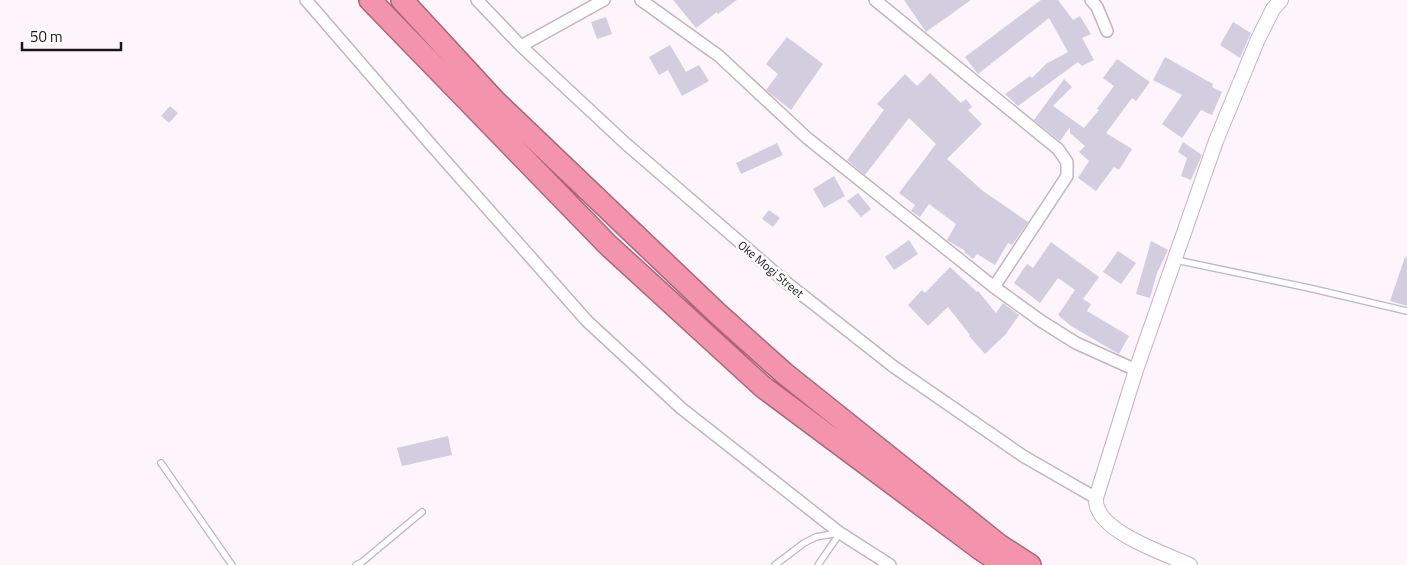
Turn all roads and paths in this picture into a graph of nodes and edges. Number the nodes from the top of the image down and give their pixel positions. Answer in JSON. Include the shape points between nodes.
{"nodes":[{"id":1,"x":306,"y":0,"type":"edge"},
{"id":2,"x":370,"y":0,"type":"edge"},
{"id":3,"x":402,"y":0,"type":"edge"},
{"id":4,"x":477,"y":0,"type":"edge"},
{"id":5,"x":604,"y":0,"type":"edge"},
{"id":6,"x":642,"y":0,"type":"edge"},
{"id":7,"x":875,"y":0,"type":"edge"},
{"id":8,"x":1091,"y":0,"type":"edge"},
{"id":9,"x":1281,"y":0,"type":"edge"},
{"id":10,"x":1108,"y":30,"type":"dead end"},
{"id":11,"x":521,"y":46,"type":"junction"},
{"id":12,"x":1176,"y":260,"type":"junction"},
{"id":13,"x":994,"y":286,"type":"junction"},
{"id":14,"x":1407,"y":311,"type":"edge"},
{"id":15,"x":1136,"y":370,"type":"junction"},
{"id":16,"x":161,"y":464,"type":"dead end"},
{"id":17,"x":1096,"y":498,"type":"junction"},
{"id":18,"x":422,"y":512,"type":"dead end"},
{"id":19,"x":840,"y":533,"type":"junction"},
{"id":20,"x":363,"y":563,"type":"edge"},
{"id":21,"x":232,"y":565,"type":"edge"},
{"id":22,"x":356,"y":565,"type":"edge"},
{"id":23,"x":775,"y":565,"type":"edge"},
{"id":24,"x":818,"y":565,"type":"edge"},
{"id":25,"x":890,"y":565,"type":"edge"},
{"id":26,"x":1004,"y":565,"type":"edge"},
{"id":27,"x":1030,"y":565,"type":"edge"},
{"id":28,"x":1190,"y":565,"type":"edge"}],
"edges":[{"from":1,"to":19,"type":"street","via":[[587,321],[681,408]]},
{"from":2,"to":26,"type":"highway","via":[[608,245],[763,387]]},
{"from":3,"to":27,"type":"highway","via":[[495,101],[717,313],[784,373],[999,544]]},
{"from":4,"to":11,"type":"street","name":"Oke Mogi Street"},
{"from":5,"to":11,"type":"street"},
{"from":6,"to":13,"type":"street","via":[[718,56],[807,138]]},
{"from":7,"to":13,"type":"street","via":[[1058,149],[1067,162],[1067,176]]},
{"from":8,"to":10,"type":"street"},
{"from":9,"to":12,"type":"street","via":[[1258,39],[1216,141]]},
{"from":11,"to":17,"type":"street","name":"Oke Mogi Street","via":[[625,143],[787,283],[894,367],[1023,456]]},
{"from":12,"to":14,"type":"lane"},
{"from":12,"to":15,"type":"street"},
{"from":13,"to":15,"type":"street","via":[[1076,343]]},
{"from":15,"to":17,"type":"street"},
{"from":16,"to":21,"type":"lane"},
{"from":17,"to":28,"type":"street","via":[[1098,509],[1109,525],[1129,538]]},
{"from":18,"to":20,"type":"lane"},
{"from":19,"to":23,"type":"lane","via":[[816,537]]},
{"from":19,"to":24,"type":"lane"},
{"from":19,"to":25,"type":"street"},
{"from":20,"to":22,"type":"lane"}]}
